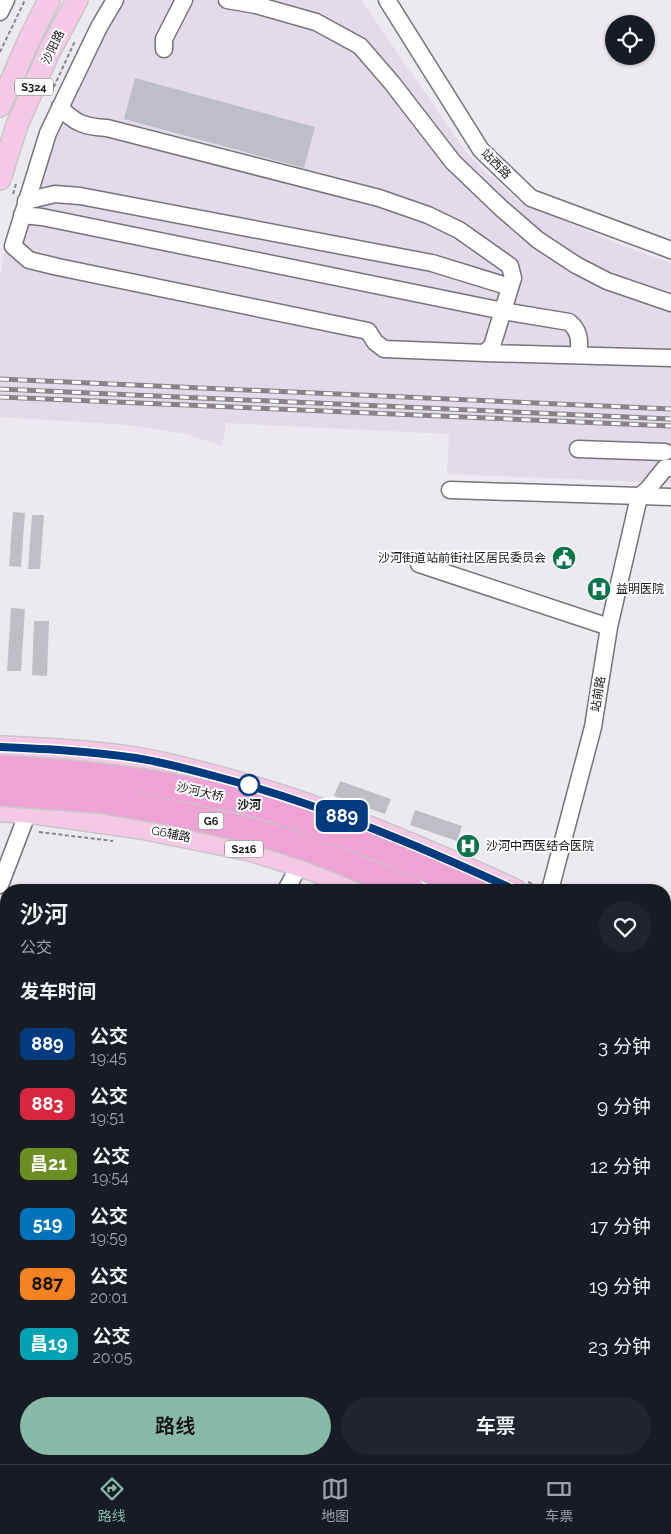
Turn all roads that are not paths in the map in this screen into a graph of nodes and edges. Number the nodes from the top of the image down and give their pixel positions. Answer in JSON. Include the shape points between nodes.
{"nodes":[{"id":1,"x":6,"y":0,"type":"edge"},
{"id":2,"x":49,"y":0,"type":"edge"},
{"id":3,"x":76,"y":0,"type":"edge"},
{"id":4,"x":114,"y":0,"type":"edge"},
{"id":5,"x":184,"y":0,"type":"edge"},
{"id":6,"x":227,"y":0,"type":"edge"},
{"id":7,"x":386,"y":0,"type":"edge"},
{"id":8,"x":0,"y":12,"type":"edge"},
{"id":9,"x":164,"y":49,"type":"dead end"},
{"id":10,"x":0,"y":106,"type":"edge"},
{"id":11,"x":60,"y":107,"type":"junction"},
{"id":12,"x":0,"y":178,"type":"edge"},
{"id":13,"x":24,"y":208,"type":"junction"},
{"id":14,"x":671,"y":250,"type":"edge"},
{"id":15,"x":510,"y":287,"type":"junction"},
{"id":16,"x":671,"y":303,"type":"edge"},
{"id":17,"x":503,"y":311,"type":"junction"},
{"id":18,"x":484,"y":352,"type":"junction"},
{"id":19,"x":579,"y":355,"type":"junction"},
{"id":20,"x":671,"y":358,"type":"edge"},
{"id":21,"x":578,"y":449,"type":"dead end"},
{"id":22,"x":668,"y":460,"type":"edge"},
{"id":23,"x":450,"y":490,"type":"dead end"},
{"id":24,"x":639,"y":497,"type":"junction"},
{"id":25,"x":671,"y":497,"type":"edge"},
{"id":26,"x":419,"y":564,"type":"dead end"},
{"id":27,"x":609,"y":627,"type":"junction"},
{"id":28,"x":0,"y":747,"type":"edge"},
{"id":29,"x":0,"y":768,"type":"edge"},
{"id":30,"x":0,"y":779,"type":"edge"},
{"id":31,"x":0,"y":793,"type":"edge"},
{"id":32,"x":0,"y":811,"type":"edge"},
{"id":33,"x":28,"y":812,"type":"junction"},
{"id":34,"x":298,"y":866,"type":"junction"},
{"id":35,"x":1,"y":884,"type":"edge"},
{"id":36,"x":289,"y":884,"type":"edge"},
{"id":37,"x":348,"y":884,"type":"edge"},
{"id":38,"x":397,"y":884,"type":"edge"},
{"id":39,"x":430,"y":884,"type":"edge"},
{"id":40,"x":462,"y":884,"type":"edge"},
{"id":41,"x":502,"y":884,"type":"edge"},
{"id":42,"x":552,"y":884,"type":"edge"}],
"edges":[{"from":1,"to":8,"type":"street"},
{"from":2,"to":10,"type":"main road","name":"沙阳路","number":"S324"},
{"from":3,"to":12,"type":"main road","name":"沙阳路","number":"S324","via":[[17,125]]},
{"from":4,"to":11,"type":"street"},
{"from":5,"to":9,"type":"street","via":[[164,40]]},
{"from":6,"to":16,"type":"street","via":[[316,22],[360,46],[453,162],[538,240],[607,281]]},
{"from":7,"to":14,"type":"street","name":"站西路","via":[[481,150],[531,198]]},
{"from":11,"to":13,"type":"street","via":[[48,132]]},
{"from":11,"to":15,"type":"street","via":[[70,118],[92,128],[107,128],[370,196],[428,215],[459,230],[510,266],[513,278]]},
{"from":13,"to":15,"type":"street","via":[[55,194],[80,196],[432,263]]},
{"from":13,"to":17,"type":"street","via":[[42,217]]},
{"from":13,"to":18,"type":"street","via":[[13,246],[29,260],[368,331],[384,349]]},
{"from":15,"to":17,"type":"street"},
{"from":17,"to":18,"type":"street","via":[[492,346]]},
{"from":17,"to":19,"type":"street","via":[[569,322],[576,328]]},
{"from":18,"to":19,"type":"street"},
{"from":19,"to":20,"type":"street"},
{"from":21,"to":22,"type":"street"},
{"from":22,"to":24,"type":"street"},
{"from":23,"to":24,"type":"street"},
{"from":24,"to":25,"type":"street"},
{"from":24,"to":27,"type":"street","name":"站前路"},
{"from":26,"to":27,"type":"street"},
{"from":27,"to":42,"type":"street","name":"站前路","via":[[593,727]]},
{"from":28,"to":41,"type":"main road","via":[[136,758],[267,790],[349,818]]},
{"from":29,"to":40,"type":"highway","name":"沙河大桥","number":"G6","bridge":true,"via":[[174,786],[261,806],[406,859]]},
{"from":30,"to":39,"type":"street","via":[[103,788],[217,809],[348,850]]},
{"from":31,"to":38,"type":"highway","number":"G6","bridge":true,"via":[[100,800],[254,831],[313,850]]},
{"from":32,"to":33,"type":"main road","name":"G6辅路","number":"S216"},
{"from":33,"to":34,"type":"main road","name":"G6辅路","number":"S216","via":[[192,838],[250,850]]},
{"from":33,"to":35,"type":"street"},
{"from":34,"to":36,"type":"street"},
{"from":34,"to":37,"type":"main road","name":"G6辅路","number":"S216"}]}
